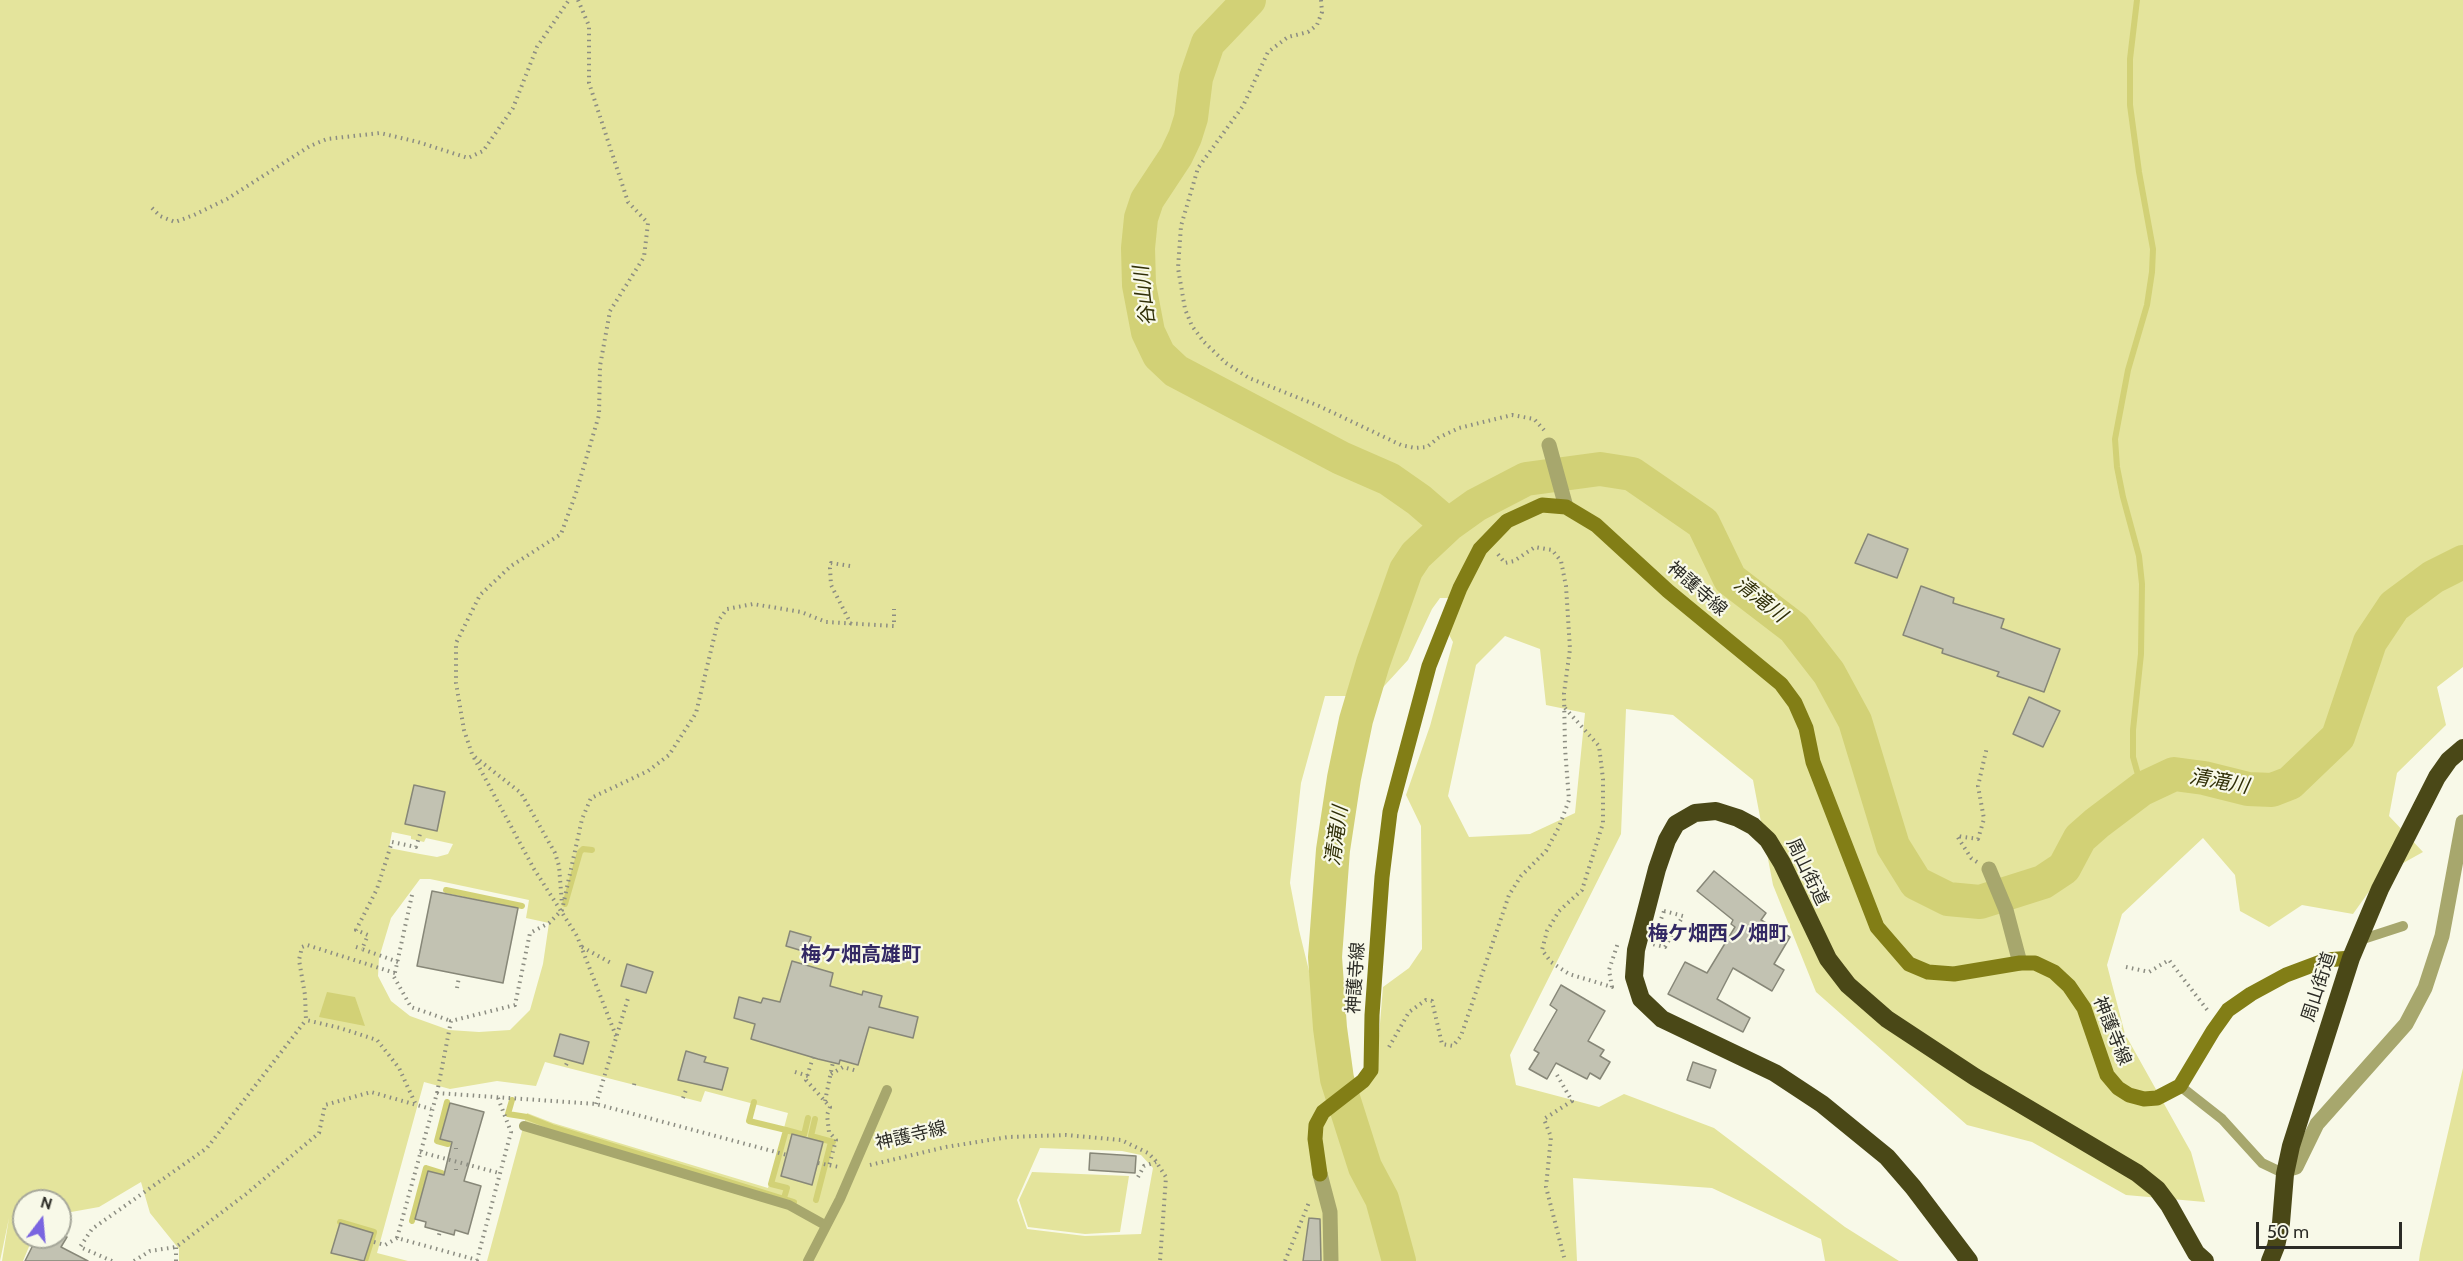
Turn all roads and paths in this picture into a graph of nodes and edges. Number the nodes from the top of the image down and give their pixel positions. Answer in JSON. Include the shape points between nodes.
{"nodes":[{"id":1,"x":569,"y":0,"type":"edge"},
{"id":2,"x":578,"y":0,"type":"edge"},
{"id":3,"x":1321,"y":0,"type":"edge"},
{"id":4,"x":152,"y":208,"type":"dead end"},
{"id":5,"x":1549,"y":444,"type":"joint"},
{"id":6,"x":1565,"y":503,"type":"junction"},
{"id":7,"x":1488,"y":540,"type":"junction"},
{"id":8,"x":850,"y":566,"type":"dead end"},
{"id":9,"x":894,"y":609,"type":"dead end"},
{"id":10,"x":852,"y":625,"type":"junction"},
{"id":11,"x":1564,"y":707,"type":"junction"},
{"id":12,"x":1987,"y":747,"type":"dead end"},
{"id":13,"x":2463,"y":748,"type":"edge"},
{"id":14,"x":472,"y":754,"type":"junction"},
{"id":15,"x":2463,"y":822,"type":"edge"},
{"id":16,"x":420,"y":831,"type":"dead end"},
{"id":17,"x":1989,"y":869,"type":"joint"},
{"id":18,"x":412,"y":896,"type":"dead end"},
{"id":19,"x":562,"y":910,"type":"junction"},
{"id":20,"x":1664,"y":910,"type":"dead end"},
{"id":21,"x":2403,"y":926,"type":"dead end"},
{"id":22,"x":1622,"y":936,"type":"dead end"},
{"id":23,"x":1658,"y":945,"type":"dead end"},
{"id":24,"x":356,"y":947,"type":"dead end"},
{"id":25,"x":582,"y":947,"type":"junction"},
{"id":26,"x":362,"y":949,"type":"junction"},
{"id":27,"x":2354,"y":949,"type":"junction"},
{"id":28,"x":398,"y":962,"type":"junction"},
{"id":29,"x":2020,"y":963,"type":"junction"},
{"id":30,"x":613,"y":964,"type":"dead end"},
{"id":31,"x":2127,"y":967,"type":"dead end"},
{"id":32,"x":395,"y":973,"type":"junction"},
{"id":33,"x":459,"y":977,"type":"dead end"},
{"id":34,"x":457,"y":988,"type":"dead end"},
{"id":35,"x":629,"y":995,"type":"dead end"},
{"id":36,"x":306,"y":1020,"type":"junction"},
{"id":37,"x":451,"y":1021,"type":"junction"},
{"id":38,"x":2218,"y":1024,"type":"junction"},
{"id":39,"x":1397,"y":1033,"type":"dead end"},
{"id":40,"x":616,"y":1036,"type":"junction"},
{"id":41,"x":813,"y":1057,"type":"dead end"},
{"id":42,"x":833,"y":1062,"type":"dead end"},
{"id":43,"x":857,"y":1071,"type":"dead end"},
{"id":44,"x":795,"y":1072,"type":"dead end"},
{"id":45,"x":830,"y":1075,"type":"junction"},
{"id":46,"x":1557,"y":1075,"type":"dead end"},
{"id":47,"x":808,"y":1076,"type":"junction"},
{"id":48,"x":2180,"y":1086,"type":"junction"},
{"id":49,"x":686,"y":1090,"type":"dead end"},
{"id":50,"x":887,"y":1090,"type":"dead end"},
{"id":51,"x":436,"y":1093,"type":"junction"},
{"id":52,"x":498,"y":1098,"type":"junction"},
{"id":53,"x":683,"y":1098,"type":"dead end"},
{"id":54,"x":825,"y":1101,"type":"junction"},
{"id":55,"x":596,"y":1104,"type":"junction"},
{"id":56,"x":417,"y":1106,"type":"junction"},
{"id":57,"x":431,"y":1109,"type":"junction"},
{"id":58,"x":524,"y":1126,"type":"dead end"},
{"id":59,"x":420,"y":1152,"type":"junction"},
{"id":60,"x":787,"y":1155,"type":"dead end"},
{"id":61,"x":1157,"y":1162,"type":"junction"},
{"id":62,"x":820,"y":1164,"type":"dead end"},
{"id":63,"x":854,"y":1168,"type":"junction"},
{"id":64,"x":2285,"y":1172,"type":"junction"},
{"id":65,"x":500,"y":1173,"type":"junction"},
{"id":66,"x":1320,"y":1174,"type":"junction"},
{"id":67,"x":1138,"y":1177,"type":"dead end"},
{"id":68,"x":825,"y":1225,"type":"junction"},
{"id":69,"x":397,"y":1238,"type":"junction"},
{"id":70,"x":374,"y":1242,"type":"dead end"},
{"id":71,"x":176,"y":1247,"type":"junction"},
{"id":72,"x":112,"y":1261,"type":"edge"},
{"id":73,"x":134,"y":1261,"type":"edge"},
{"id":74,"x":176,"y":1261,"type":"edge"},
{"id":75,"x":808,"y":1261,"type":"edge"},
{"id":76,"x":1160,"y":1261,"type":"edge"},
{"id":77,"x":1285,"y":1261,"type":"edge"},
{"id":78,"x":1331,"y":1261,"type":"edge"},
{"id":79,"x":1565,"y":1261,"type":"edge"},
{"id":80,"x":1969,"y":1261,"type":"edge"},
{"id":81,"x":2205,"y":1261,"type":"edge"},
{"id":82,"x":2270,"y":1261,"type":"edge"}],
"edges":[{"from":1,"to":4,"type":"path","via":[[537,47],[513,108],[483,151],[468,158],[380,133],[327,139],[194,215],[175,222]]},
{"from":2,"to":14,"type":"path","via":[[589,26],[589,83],[628,202],[648,223],[644,257],[610,311],[600,366],[599,415],[561,534],[511,566],[480,595],[456,643],[456,682]]},
{"from":3,"to":5,"type":"path","via":[[1317,25],[1308,32],[1288,37],[1268,52],[1243,106],[1198,168],[1181,226],[1178,268],[1192,326],[1226,363],[1249,378],[1401,445],[1427,447],[1459,428],[1512,415],[1534,419],[1545,430]]},
{"from":5,"to":6,"type":"street"},
{"from":6,"to":7,"type":"main road","name":"神護寺線","via":[[1522,512]]},
{"from":6,"to":29,"type":"main road","name":"神護寺線","via":[[1596,525],[1668,591],[1781,684],[1806,728],[1813,762],[1876,927],[1909,964],[1928,972],[1954,974]]},
{"from":7,"to":11,"type":"path","via":[[1505,563],[1535,547],[1552,549],[1562,561],[1570,649]]},
{"from":7,"to":66,"type":"main road","name":"神護寺線","via":[[1460,588],[1429,666],[1390,812],[1381,888],[1371,1070],[1363,1082],[1323,1112],[1316,1125]]},
{"from":8,"to":10,"type":"path","via":[[831,563],[830,567],[831,585]]},
{"from":9,"to":10,"type":"path","via":[[894,627]]},
{"from":10,"to":19,"type":"path","via":[[826,622],[772,606],[753,604],[727,609],[718,621],[696,713],[669,755],[648,771],[591,798],[582,819]]},
{"from":11,"to":22,"type":"path","via":[[1599,746],[1603,823],[1582,890],[1559,911],[1547,931],[1542,950],[1569,974],[1612,987],[1609,970]]},
{"from":11,"to":39,"type":"path","via":[[1569,800],[1546,851],[1521,876],[1509,895],[1461,1036],[1453,1046],[1442,1044],[1432,1001],[1426,999],[1409,1012]]},
{"from":12,"to":17,"type":"path","via":[[1978,786],[1984,819],[1978,839],[1957,836],[1971,858]]},
{"from":13,"to":27,"type":"highway","name":"周山街道","via":[[2448,760],[2437,777]]},
{"from":14,"to":19,"type":"path","via":[[534,869]]},
{"from":14,"to":19,"type":"path","via":[[521,793],[527,803],[555,854]]},
{"from":15,"to":64,"type":"street","via":[[2442,936],[2425,988],[2406,1024],[2317,1124],[2296,1167]]},
{"from":16,"to":26,"type":"path","via":[[416,847],[392,842],[377,889],[356,930],[368,935]]},
{"from":17,"to":29,"type":"street","via":[[2006,910]]},
{"from":18,"to":28,"type":"path"},
{"from":19,"to":25,"type":"path"},
{"from":19,"to":37,"type":"path","via":[[530,933],[515,1005]]},
{"from":20,"to":23,"type":"path","via":[[1683,916],[1665,947]]},
{"from":21,"to":27,"type":"lane"},
{"from":24,"to":26,"type":"path"},
{"from":25,"to":30,"type":"path"},
{"from":25,"to":40,"type":"path"},
{"from":26,"to":28,"type":"path"},
{"from":27,"to":38,"type":"main road","via":[[2286,975],[2228,1010]]},
{"from":27,"to":64,"type":"highway","name":"周山街道"},
{"from":28,"to":32,"type":"path"},
{"from":29,"to":48,"type":"main road","name":"神護寺線","via":[[2035,963],[2054,972],[2068,986],[2084,1008],[2107,1075],[2118,1088],[2144,1099],[2157,1098]]},
{"from":31,"to":38,"type":"path","via":[[2149,972],[2169,960]]},
{"from":32,"to":36,"type":"path","via":[[308,945],[302,948],[299,960]]},
{"from":32,"to":37,"type":"path","via":[[411,1007]]},
{"from":33,"to":34,"type":"path"},
{"from":35,"to":40,"type":"path"},
{"from":36,"to":56,"type":"path","via":[[377,1040],[399,1068]]},
{"from":36,"to":72,"type":"path","via":[[207,1148],[92,1229],[80,1247]]},
{"from":37,"to":51,"type":"path"},
{"from":38,"to":48,"type":"main road"},
{"from":40,"to":55,"type":"path"},
{"from":41,"to":47,"type":"path"},
{"from":42,"to":45,"type":"path"},
{"from":43,"to":45,"type":"path","via":[[843,1067]]},
{"from":44,"to":47,"type":"path"},
{"from":45,"to":54,"type":"path"},
{"from":46,"to":79,"type":"path","via":[[1572,1101],[1544,1119],[1551,1137],[1546,1187]]},
{"from":47,"to":54,"type":"path","via":[[806,1080]]},
{"from":48,"to":64,"type":"lane","via":[[2222,1119],[2262,1163]]},
{"from":49,"to":53,"type":"path"},
{"from":50,"to":63,"type":"lane"},
{"from":51,"to":52,"type":"path"},
{"from":51,"to":57,"type":"path"},
{"from":52,"to":55,"type":"path"},
{"from":52,"to":65,"type":"path","via":[[511,1132]]},
{"from":54,"to":62,"type":"path","via":[[830,1107],[829,1132],[836,1140],[829,1166]]},
{"from":55,"to":60,"type":"path"},
{"from":56,"to":57,"type":"path"},
{"from":56,"to":71,"type":"path","via":[[371,1092],[325,1105],[319,1133]]},
{"from":57,"to":59,"type":"path"},
{"from":58,"to":68,"type":"lane","via":[[789,1205]]},
{"from":59,"to":65,"type":"path"},
{"from":59,"to":69,"type":"path"},
{"from":61,"to":63,"type":"path","name":"神護寺線","via":[[1121,1140],[1066,1135],[1008,1137]]},
{"from":61,"to":67,"type":"path","via":[[1144,1166]]},
{"from":61,"to":76,"type":"path","via":[[1166,1177]]},
{"from":63,"to":68,"type":"lane"},
{"from":64,"to":82,"type":"highway","name":"周山街道","via":[[2281,1223]]},
{"from":65,"to":69,"type":"path","via":[[477,1260]]},
{"from":66,"to":77,"type":"path"},
{"from":66,"to":78,"type":"street","via":[[1330,1212]]},
{"from":68,"to":75,"type":"lane"},
{"from":69,"to":70,"type":"path","via":[[386,1245]]},
{"from":71,"to":73,"type":"path","via":[[150,1251]]},
{"from":71,"to":74,"type":"path"},
{"from":80,"to":81,"type":"highway","name":"周山街道","via":[[1887,1157],[1822,1104],[1775,1073],[1662,1019],[1641,999],[1634,977],[1636,950],[1657,869],[1676,824],[1695,813],[1716,811],[1753,826],[1768,840],[1782,863],[1810,927],[1848,985],[1887,1019],[2137,1173],[2157,1189],[2196,1253]]}]}
